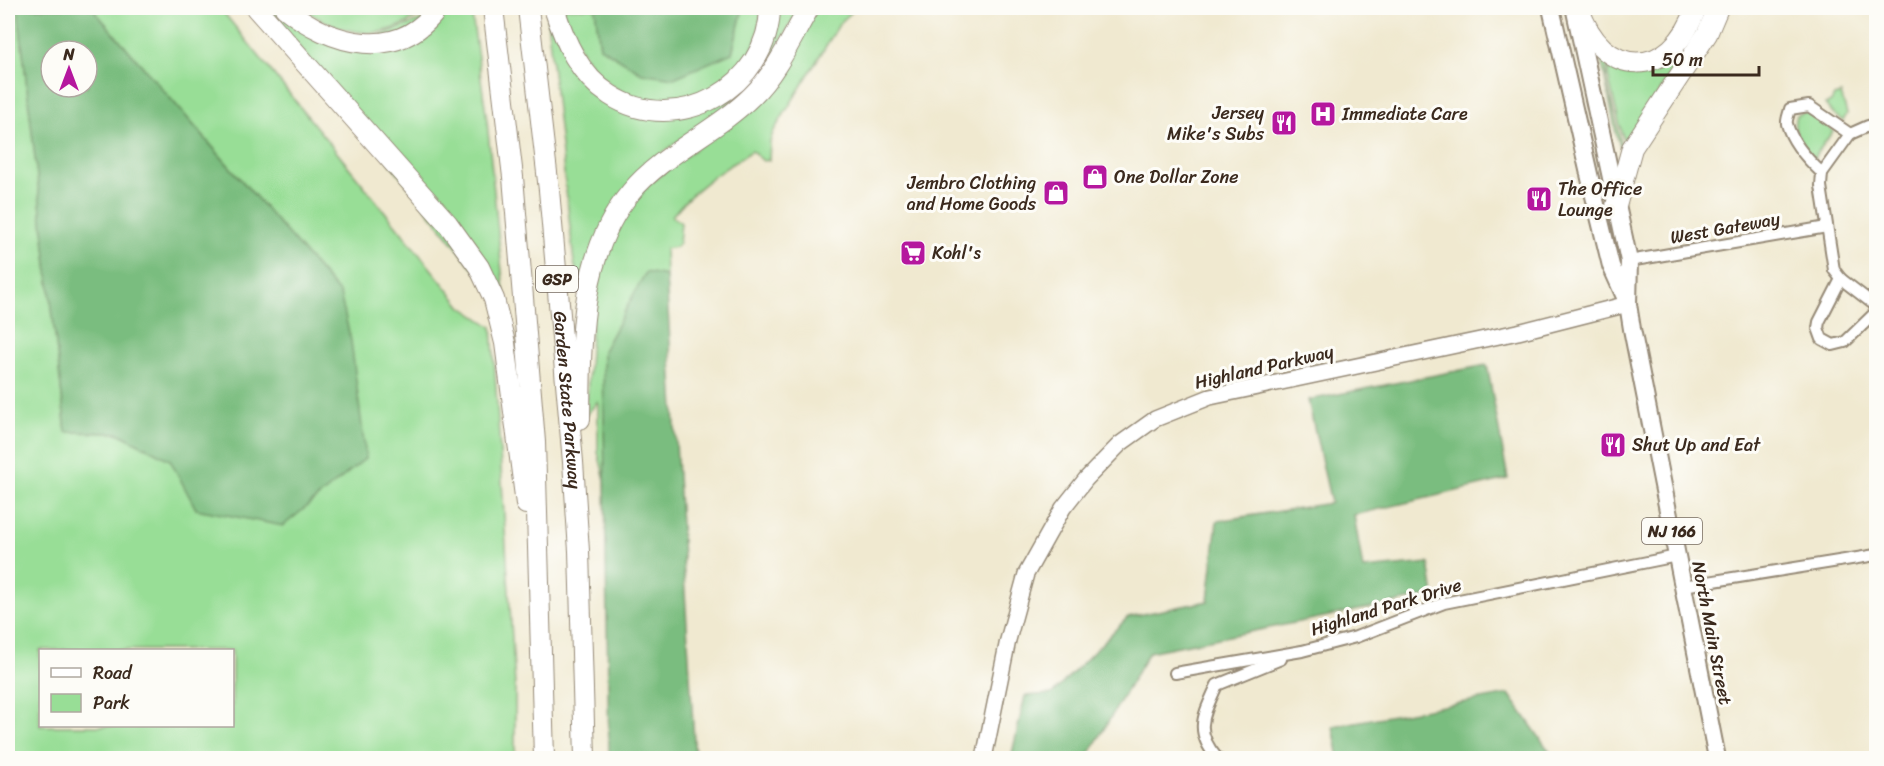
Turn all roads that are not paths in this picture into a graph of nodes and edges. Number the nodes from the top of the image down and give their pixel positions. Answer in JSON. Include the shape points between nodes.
{"nodes":[{"id":1,"x":256,"y":8,"type":"edge"},
{"id":2,"x":285,"y":8,"type":"edge"},
{"id":3,"x":438,"y":8,"type":"edge"},
{"id":4,"x":493,"y":8,"type":"edge"},
{"id":5,"x":528,"y":8,"type":"edge"},
{"id":6,"x":554,"y":8,"type":"edge"},
{"id":7,"x":770,"y":8,"type":"edge"},
{"id":8,"x":809,"y":8,"type":"edge"},
{"id":9,"x":1551,"y":8,"type":"edge"},
{"id":10,"x":1574,"y":8,"type":"edge"},
{"id":11,"x":1579,"y":8,"type":"edge"},
{"id":12,"x":1696,"y":8,"type":"edge"},
{"id":13,"x":1718,"y":8,"type":"edge"},
{"id":14,"x":1876,"y":124,"type":"edge"},
{"id":15,"x":1850,"y":134,"type":"junction"},
{"id":16,"x":1822,"y":173,"type":"junction"},
{"id":17,"x":1616,"y":206,"type":"junction"},
{"id":18,"x":1827,"y":227,"type":"junction"},
{"id":19,"x":1629,"y":261,"type":"junction"},
{"id":20,"x":1841,"y":279,"type":"junction"},
{"id":21,"x":1628,"y":304,"type":"junction"},
{"id":22,"x":1876,"y":306,"type":"edge"},
{"id":23,"x":1876,"y":312,"type":"edge"},
{"id":24,"x":537,"y":548,"type":"junction"},
{"id":25,"x":579,"y":551,"type":"junction"},
{"id":26,"x":1876,"y":555,"type":"edge"},
{"id":27,"x":1677,"y":556,"type":"junction"},
{"id":28,"x":1683,"y":586,"type":"junction"},
{"id":29,"x":1302,"y":651,"type":"junction"},
{"id":30,"x":1175,"y":673,"type":"dead end"},
{"id":31,"x":1211,"y":757,"type":"edge"},
{"id":32,"x":544,"y":759,"type":"edge"},
{"id":33,"x":585,"y":759,"type":"edge"},
{"id":34,"x":984,"y":759,"type":"edge"},
{"id":35,"x":1717,"y":759,"type":"edge"}],
"edges":[{"from":1,"to":24,"type":"highway","via":[[448,224],[489,287],[508,357],[521,470]]},
{"from":2,"to":3,"type":"highway","via":[[336,37],[379,43],[401,38]]},
{"from":4,"to":24,"type":"highway","name":"Garden State Parkway","number":"GSP","via":[[526,327],[535,442]]},
{"from":5,"to":25,"type":"highway","name":"Garden State Parkway","number":"GSP","via":[[549,190]]},
{"from":6,"to":7,"type":"highway","via":[[572,54],[593,81],[621,101],[643,109],[667,111],[700,105],[737,82],[761,50]]},
{"from":8,"to":25,"type":"highway","via":[[764,83],[741,106],[635,187],[601,246],[586,303],[581,352]]},
{"from":9,"to":21,"type":"main road","name":"North Main Street","number":"NJ 166","via":[[1609,256]]},
{"from":10,"to":17,"type":"main road","name":"North Main Street","number":"NJ 166"},
{"from":11,"to":12,"type":"highway","via":[[1584,25],[1606,52],[1633,62],[1650,61],[1673,48],[1684,35]]},
{"from":13,"to":17,"type":"highway","via":[[1707,34],[1632,148]]},
{"from":14,"to":15,"type":"street"},
{"from":15,"to":16,"type":"street"},
{"from":15,"to":16,"type":"street","via":[[1809,106],[1790,109],[1787,123],[1799,148]]},
{"from":16,"to":18,"type":"street"},
{"from":17,"to":19,"type":"main road","name":"North Main Street","number":"NJ 166"},
{"from":18,"to":19,"type":"street","name":"West Gateway"},
{"from":18,"to":20,"type":"street","via":[[1834,270]]},
{"from":19,"to":21,"type":"main road","name":"North Main Street","number":"NJ 166"},
{"from":20,"to":22,"type":"street"},
{"from":20,"to":23,"type":"street","via":[[1819,322],[1822,339],[1833,345],[1845,342]]},
{"from":21,"to":27,"type":"main road","name":"North Main Street","number":"NJ 166"},
{"from":21,"to":34,"type":"street","name":"Highland Parkway","via":[[1518,332],[1222,394],[1155,419],[1120,444],[1086,479],[1063,508],[1026,574]]},
{"from":24,"to":32,"type":"highway","name":"Garden State Parkway","number":"GSP"},
{"from":25,"to":33,"type":"highway","name":"Garden State Parkway","number":"GSP"},
{"from":26,"to":28,"type":"street"},
{"from":27,"to":28,"type":"main road","name":"North Main Street","number":"NJ 166"},
{"from":27,"to":29,"type":"street","name":"Highland Park Drive","via":[[1443,603],[1356,637]]},
{"from":28,"to":35,"type":"main road","name":"North Main Street","number":"NJ 166"},
{"from":29,"to":30,"type":"street","name":"Highland Park Drive"},
{"from":29,"to":31,"type":"street","via":[[1217,685],[1203,719],[1202,734]]}]}
